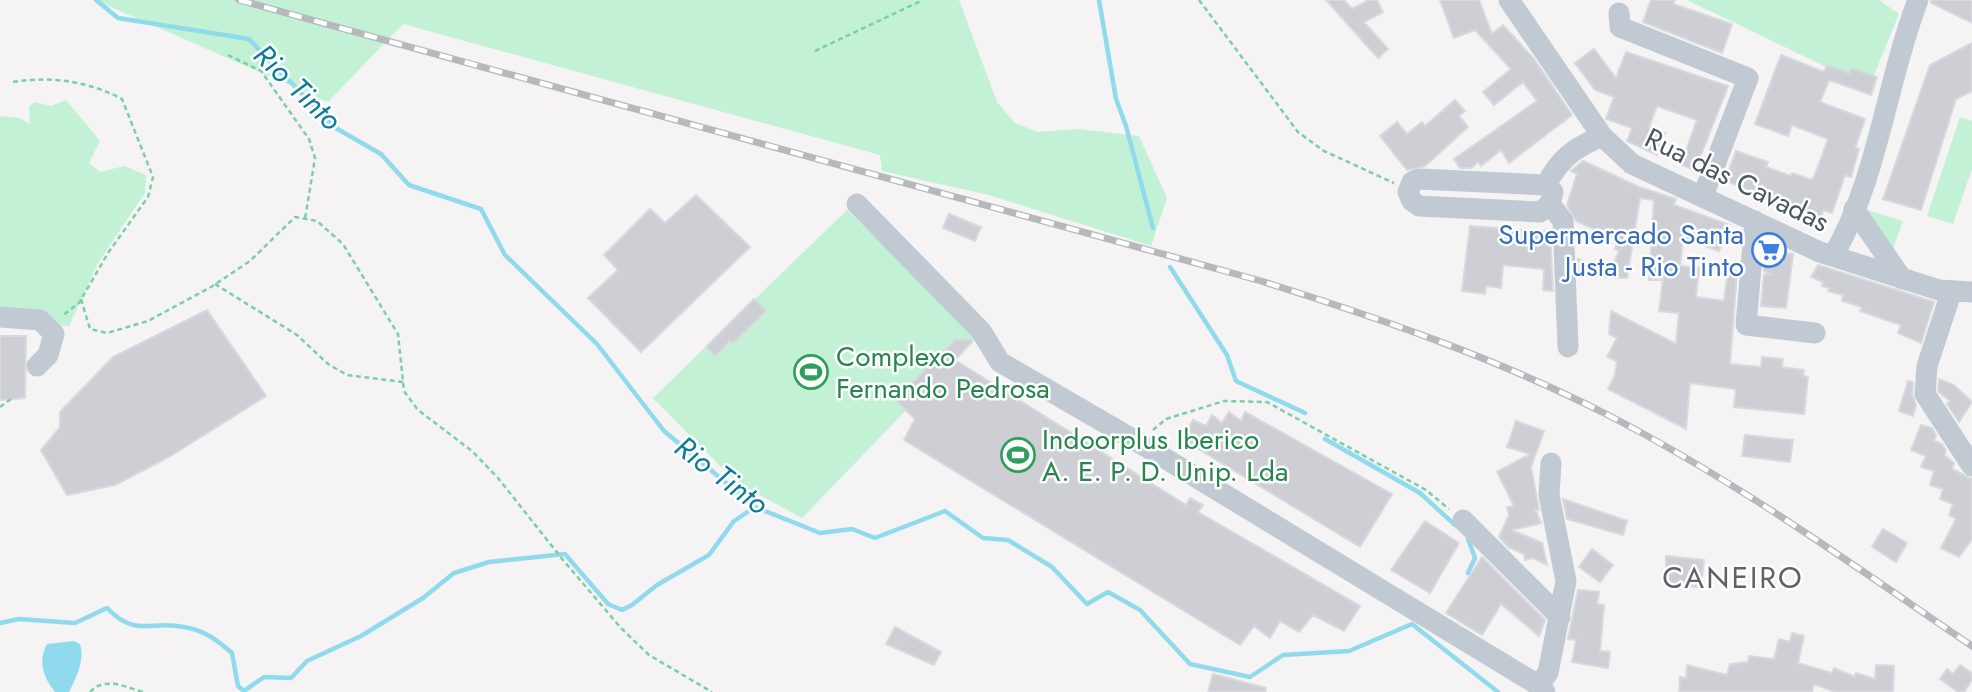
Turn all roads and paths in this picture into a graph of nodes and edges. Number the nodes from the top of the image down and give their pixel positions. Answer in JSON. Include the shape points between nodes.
{"nodes":[{"id":1,"x":923,"y":0,"type":"edge"},
{"id":2,"x":1199,"y":0,"type":"edge"},
{"id":3,"x":1509,"y":0,"type":"edge"},
{"id":4,"x":1918,"y":0,"type":"edge"},
{"id":5,"x":1619,"y":13,"type":"dead end"},
{"id":6,"x":815,"y":51,"type":"dead end"},
{"id":7,"x":228,"y":55,"type":"dead end"},
{"id":8,"x":13,"y":82,"type":"dead end"},
{"id":9,"x":1602,"y":136,"type":"junction"},
{"id":10,"x":1408,"y":192,"type":"joint"},
{"id":11,"x":1548,"y":194,"type":"junction"},
{"id":12,"x":1703,"y":196,"type":"junction"},
{"id":13,"x":857,"y":204,"type":"dead end"},
{"id":14,"x":1854,"y":209,"type":"junction"},
{"id":15,"x":305,"y":219,"type":"junction"},
{"id":16,"x":1755,"y":221,"type":"junction"},
{"id":17,"x":1833,"y":256,"type":"junction"},
{"id":18,"x":1902,"y":279,"type":"junction"},
{"id":19,"x":215,"y":284,"type":"junction"},
{"id":20,"x":1962,"y":293,"type":"edge"},
{"id":21,"x":81,"y":299,"type":"junction"},
{"id":22,"x":0,"y":317,"type":"edge"},
{"id":23,"x":46,"y":324,"type":"junction"},
{"id":24,"x":1815,"y":333,"type":"dead end"},
{"id":25,"x":1569,"y":347,"type":"dead end"},
{"id":26,"x":37,"y":366,"type":"dead end"},
{"id":27,"x":403,"y":382,"type":"junction"},
{"id":28,"x":11,"y":399,"type":"dead end"},
{"id":29,"x":0,"y":407,"type":"edge"},
{"id":30,"x":1143,"y":444,"type":"junction"},
{"id":31,"x":1550,"y":463,"type":"dead end"},
{"id":32,"x":1972,"y":466,"type":"edge"},
{"id":33,"x":1463,"y":520,"type":"joint"},
{"id":34,"x":1560,"y":617,"type":"junction"},
{"id":35,"x":1542,"y":688,"type":"edge"},
{"id":36,"x":90,"y":692,"type":"edge"},
{"id":37,"x":144,"y":692,"type":"edge"},
{"id":38,"x":712,"y":692,"type":"edge"}],
"edges":[{"from":1,"to":6,"type":"path"},
{"from":2,"to":10,"type":"path","via":[[1298,132],[1324,151],[1380,174]]},
{"from":3,"to":9,"type":"street","name":"Rua das Cavadas"},
{"from":4,"to":14,"type":"street"},
{"from":5,"to":12,"type":"street","via":[[1620,27],[1748,78]]},
{"from":7,"to":15,"type":"path","via":[[261,71],[309,139],[315,158]]},
{"from":8,"to":21,"type":"path","via":[[33,78],[71,81],[122,99],[148,159],[153,177],[148,197]]},
{"from":9,"to":11,"type":"street","via":[[1572,148],[1557,164]]},
{"from":9,"to":12,"type":"street","name":"Rua das Cavadas","via":[[1632,164]]},
{"from":10,"to":11,"type":"street","via":[[1419,179]]},
{"from":11,"to":25,"type":"street","via":[[1563,221]]},
{"from":12,"to":16,"type":"street","name":"Rua das Cavadas"},
{"from":13,"to":30,"type":"street","via":[[981,331],[1000,362]]},
{"from":14,"to":17,"type":"street"},
{"from":14,"to":18,"type":"street"},
{"from":15,"to":19,"type":"path","via":[[295,217],[250,261]]},
{"from":15,"to":27,"type":"path","via":[[317,221],[343,244],[398,334]]},
{"from":16,"to":17,"type":"street","name":"Rua das Cavadas"},
{"from":16,"to":24,"type":"street","via":[[1745,325]]},
{"from":17,"to":18,"type":"street","name":"Rua das Cavadas"},
{"from":18,"to":20,"type":"street","name":"Rua das Cavadas"},
{"from":19,"to":21,"type":"path","via":[[148,321],[107,333],[90,328]]},
{"from":19,"to":27,"type":"path","via":[[297,335],[347,376]]},
{"from":20,"to":32,"type":"street","via":[[1927,366],[1925,394]]},
{"from":21,"to":23,"type":"path"},
{"from":22,"to":23,"type":"street","via":[[21,316]]},
{"from":23,"to":26,"type":"street","via":[[54,334],[53,343]]},
{"from":27,"to":38,"type":"path","via":[[418,410],[472,451],[514,496],[621,628],[649,655]]},
{"from":28,"to":29,"type":"path"},
{"from":30,"to":33,"type":"path","via":[[1166,419],[1224,401],[1268,402],[1426,489]]},
{"from":30,"to":35,"type":"street"},
{"from":31,"to":34,"type":"street","via":[[1549,495],[1566,581]]},
{"from":33,"to":34,"type":"street"},
{"from":34,"to":35,"type":"street"},
{"from":36,"to":37,"type":"path","via":[[106,683]]}]}
